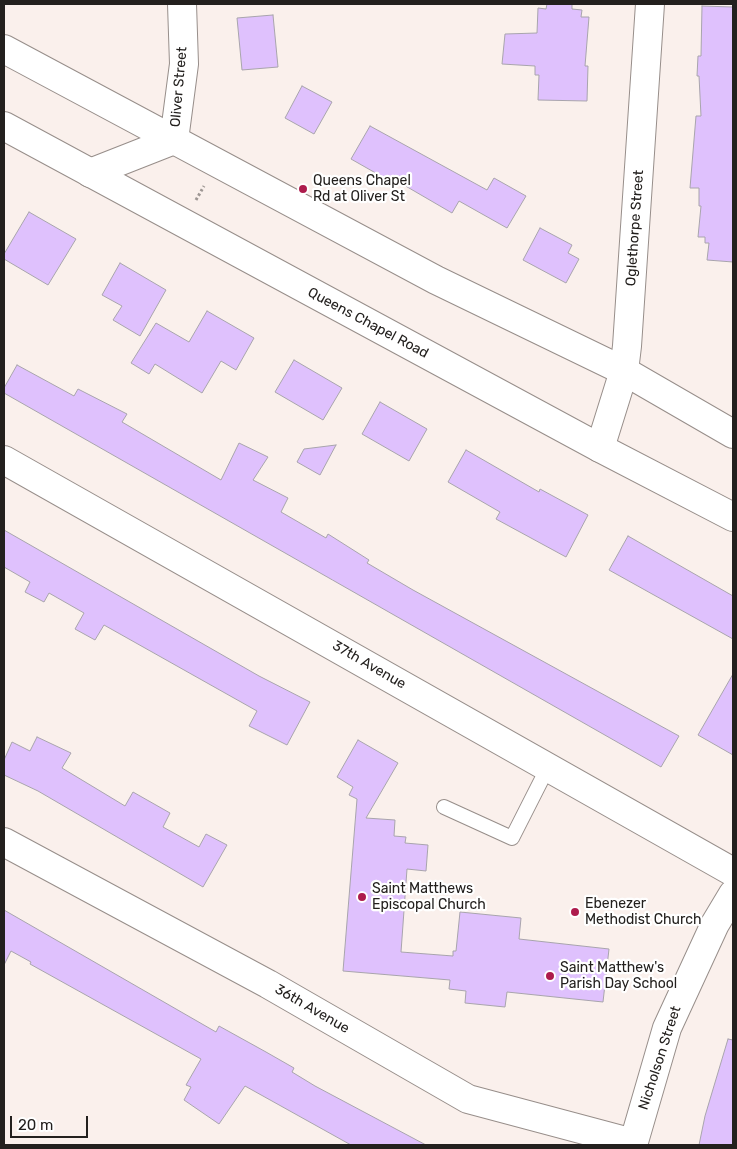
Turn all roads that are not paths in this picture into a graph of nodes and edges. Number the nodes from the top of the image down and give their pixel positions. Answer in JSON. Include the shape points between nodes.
{"nodes":[{"id":1,"x":182,"y":4,"type":"edge"},
{"id":2,"x":650,"y":4,"type":"edge"},
{"id":3,"x":4,"y":49,"type":"edge"},
{"id":4,"x":4,"y":126,"type":"edge"},
{"id":5,"x":174,"y":140,"type":"junction"},
{"id":6,"x":90,"y":173,"type":"junction"},
{"id":7,"x":624,"y":371,"type":"junction"},
{"id":8,"x":733,"y":434,"type":"edge"},
{"id":9,"x":600,"y":448,"type":"junction"},
{"id":10,"x":4,"y":460,"type":"edge"},
{"id":11,"x":733,"y":517,"type":"edge"},
{"id":12,"x":548,"y":767,"type":"junction"},
{"id":13,"x":444,"y":807,"type":"dead end"},
{"id":14,"x":4,"y":842,"type":"edge"},
{"id":15,"x":733,"y":872,"type":"edge"},
{"id":16,"x":733,"y":894,"type":"edge"},
{"id":17,"x":633,"y":1144,"type":"edge"}],
"edges":[{"from":1,"to":5,"type":"street","name":"Oliver Street","via":[[184,64]]},
{"from":2,"to":7,"type":"street","name":"Oglethorpe Street"},
{"from":3,"to":5,"type":"street"},
{"from":4,"to":6,"type":"street","name":"Queens Chapel Road"},
{"from":5,"to":6,"type":"street"},
{"from":5,"to":7,"type":"street","via":[[436,280]]},
{"from":6,"to":9,"type":"street","name":"Queens Chapel Road"},
{"from":7,"to":8,"type":"street"},
{"from":7,"to":9,"type":"street","name":"Oglethorpe Street"},
{"from":9,"to":11,"type":"street","name":"Queens Chapel Road"},
{"from":10,"to":12,"type":"street","name":"37th Avenue"},
{"from":12,"to":13,"type":"lane","via":[[512,838]]},
{"from":12,"to":15,"type":"street","name":"37th Avenue"},
{"from":14,"to":17,"type":"street","name":"36th Avenue","via":[[268,984],[468,1098]]},
{"from":16,"to":17,"type":"street","name":"Nicholson Street","via":[[715,924],[667,1028]]}]}
